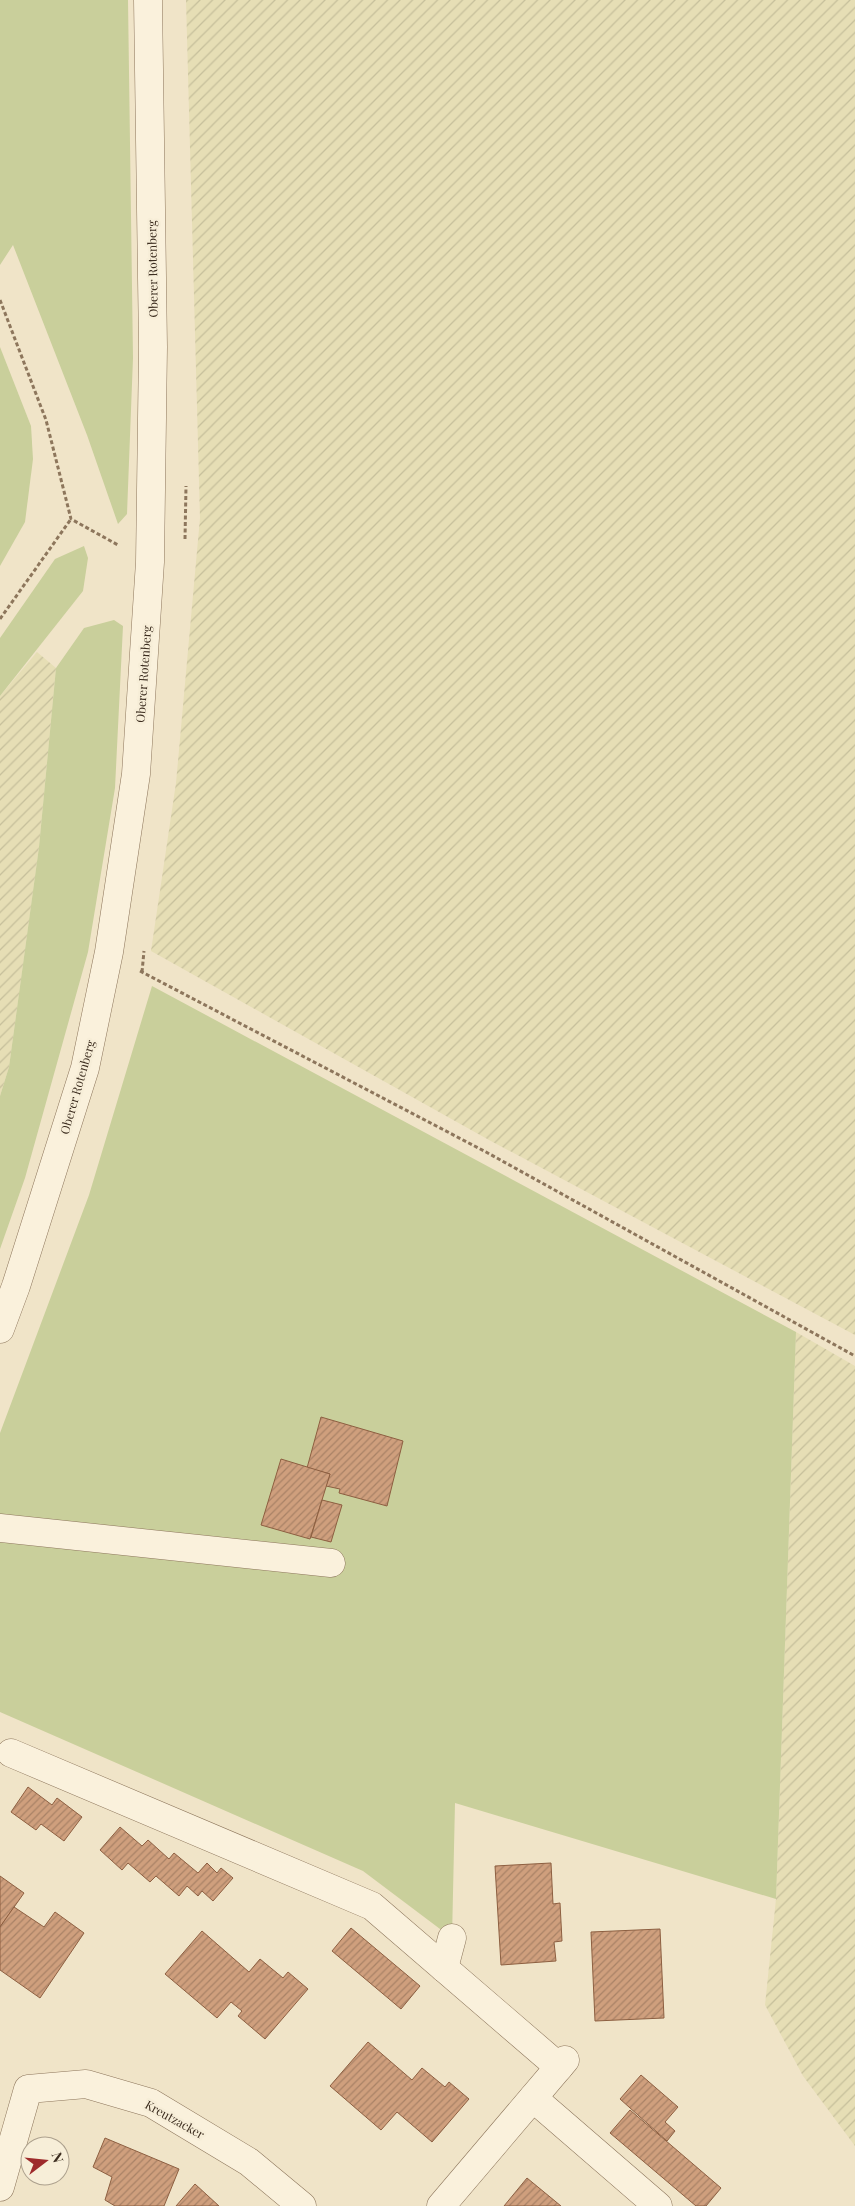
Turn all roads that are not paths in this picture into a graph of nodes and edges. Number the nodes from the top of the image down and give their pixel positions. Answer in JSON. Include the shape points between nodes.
{"nodes":[{"id":1,"x":148,"y":0,"type":"edge"},
{"id":2,"x":0,"y":1329,"type":"edge"},
{"id":3,"x":0,"y":1528,"type":"edge"},
{"id":4,"x":331,"y":1563,"type":"dead end"},
{"id":5,"x":11,"y":1753,"type":"dead end"},
{"id":6,"x":452,"y":1938,"type":"dead end"},
{"id":7,"x":444,"y":1968,"type":"junction"},
{"id":8,"x":533,"y":2098,"type":"junction"},
{"id":9,"x":0,"y":2188,"type":"edge"},
{"id":10,"x":302,"y":2206,"type":"edge"},
{"id":11,"x":441,"y":2206,"type":"edge"},
{"id":12,"x":658,"y":2206,"type":"edge"}],
"edges":[{"from":1,"to":2,"type":"street","name":"Oberer Rotenberg","via":[[153,347],[150,562],[136,774],[109,952],[85,1068]]},
{"from":3,"to":4,"type":"street"},
{"from":5,"to":7,"type":"street","via":[[372,1906]]},
{"from":6,"to":7,"type":"street"},
{"from":7,"to":8,"type":"street","via":[[562,2064]]},
{"from":8,"to":11,"type":"street"},
{"from":8,"to":12,"type":"street"},
{"from":9,"to":10,"type":"street","name":"Kreutzacker","via":[[28,2089],[86,2084],[151,2104],[249,2162]]}]}
